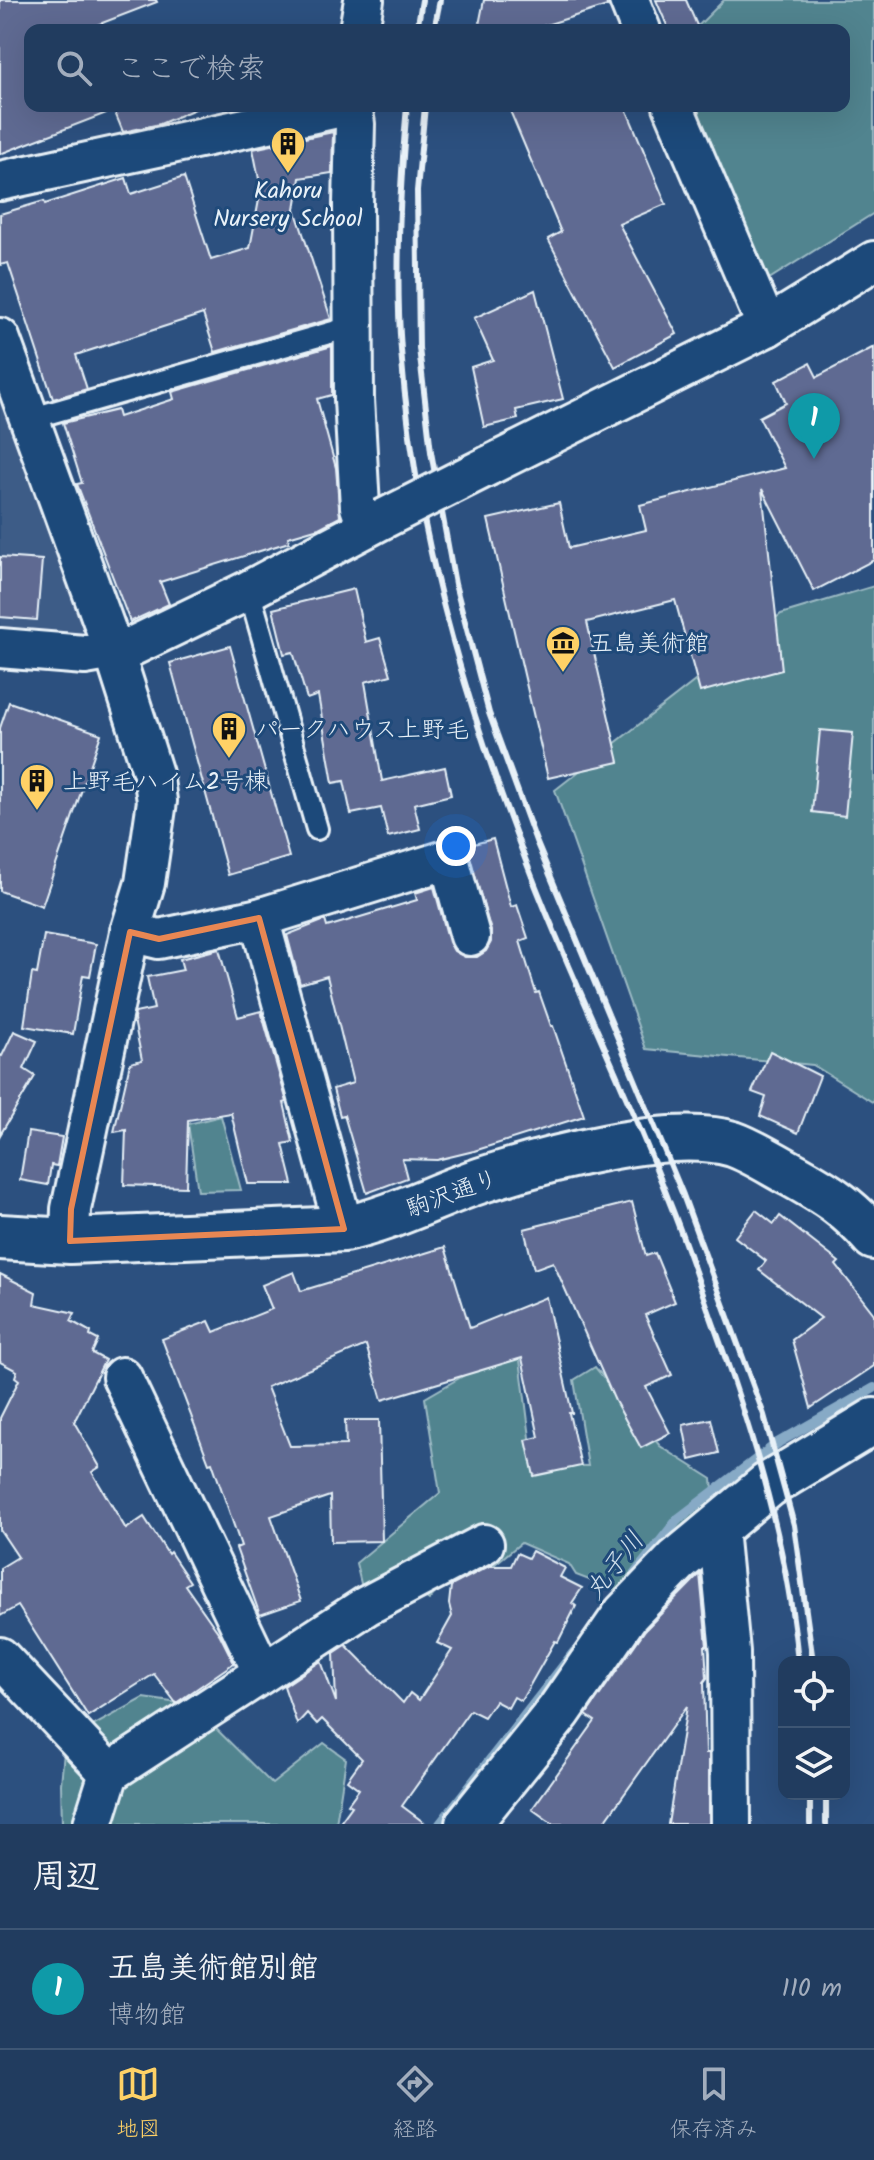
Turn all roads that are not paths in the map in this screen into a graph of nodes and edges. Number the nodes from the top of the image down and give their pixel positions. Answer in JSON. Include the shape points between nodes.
{"nodes":[{"id":1,"x":364,"y":0,"type":"edge"},
{"id":2,"x":629,"y":0,"type":"edge"},
{"id":3,"x":360,"y":24,"type":"edge"},
{"id":4,"x":639,"y":24,"type":"edge"},
{"id":5,"x":322,"y":112,"type":"edge"},
{"id":6,"x":352,"y":112,"type":"edge"},
{"id":7,"x":676,"y":112,"type":"edge"},
{"id":8,"x":0,"y":181,"type":"edge"},
{"id":9,"x":874,"y":261,"type":"edge"},
{"id":10,"x":354,"y":326,"type":"junction"},
{"id":11,"x":767,"y":327,"type":"junction"},
{"id":12,"x":0,"y":338,"type":"edge"},
{"id":13,"x":29,"y":419,"type":"junction"},
{"id":14,"x":375,"y":523,"type":"junction"},
{"id":15,"x":249,"y":590,"type":"junction"},
{"id":16,"x":0,"y":648,"type":"edge"},
{"id":17,"x":114,"y":652,"type":"junction"},
{"id":18,"x":317,"y":829,"type":"dead end"},
{"id":19,"x":259,"y":918,"type":"junction"},
{"id":20,"x":130,"y":932,"type":"junction"},
{"id":21,"x":470,"y":936,"type":"dead end"},
{"id":22,"x":344,"y":1229,"type":"junction"},
{"id":23,"x":0,"y":1237,"type":"edge"},
{"id":24,"x":874,"y":1237,"type":"edge"},
{"id":25,"x":70,"y":1241,"type":"junction"},
{"id":26,"x":122,"y":1377,"type":"dead end"},
{"id":27,"x":874,"y":1421,"type":"edge"},
{"id":28,"x":718,"y":1529,"type":"junction"},
{"id":29,"x":484,"y":1544,"type":"dead end"},
{"id":30,"x":0,"y":1657,"type":"edge"},
{"id":31,"x":262,"y":1671,"type":"junction"},
{"id":32,"x":109,"y":1773,"type":"junction"},
{"id":33,"x":93,"y":1824,"type":"edge"},
{"id":34,"x":468,"y":1824,"type":"edge"},
{"id":35,"x":731,"y":1824,"type":"edge"}],
"edges":[{"from":1,"to":3,"type":"street"},
{"from":2,"to":4,"type":"street"},
{"from":5,"to":8,"type":"street"},
{"from":6,"to":10,"type":"street"},
{"from":7,"to":11,"type":"street"},
{"from":9,"to":11,"type":"street"},
{"from":10,"to":13,"type":"lane"},
{"from":10,"to":14,"type":"street","via":[[360,507]]},
{"from":11,"to":14,"type":"street","bridge":true},
{"from":12,"to":13,"type":"street"},
{"from":13,"to":17,"type":"street"},
{"from":14,"to":15,"type":"street"},
{"from":15,"to":17,"type":"street"},
{"from":15,"to":18,"type":"lane"},
{"from":16,"to":17,"type":"street","via":[[85,655]]},
{"from":17,"to":20,"type":"street","via":[[157,801],[145,883]]},
{"from":19,"to":20,"type":"street","via":[[159,939]]},
{"from":19,"to":21,"type":"street","via":[[449,859]]},
{"from":19,"to":22,"type":"street"},
{"from":20,"to":25,"type":"street","via":[[71,1209]]},
{"from":22,"to":24,"type":"street","name":"駒沢通り","via":[[482,1180],[593,1150],[698,1140],[733,1144],[809,1184],[844,1205]]},
{"from":22,"to":25,"type":"street","name":"駒沢通り"},
{"from":23,"to":25,"type":"street","name":"駒沢通り"},
{"from":26,"to":31,"type":"street"},
{"from":27,"to":28,"type":"street","via":[[768,1485]]},
{"from":28,"to":34,"type":"street","via":[[677,1561],[626,1614],[559,1711]]},
{"from":28,"to":35,"type":"street","via":[[730,1652]]},
{"from":29,"to":31,"type":"street","via":[[366,1606]]},
{"from":30,"to":32,"type":"street"},
{"from":31,"to":32,"type":"street"},
{"from":32,"to":33,"type":"street"}]}
